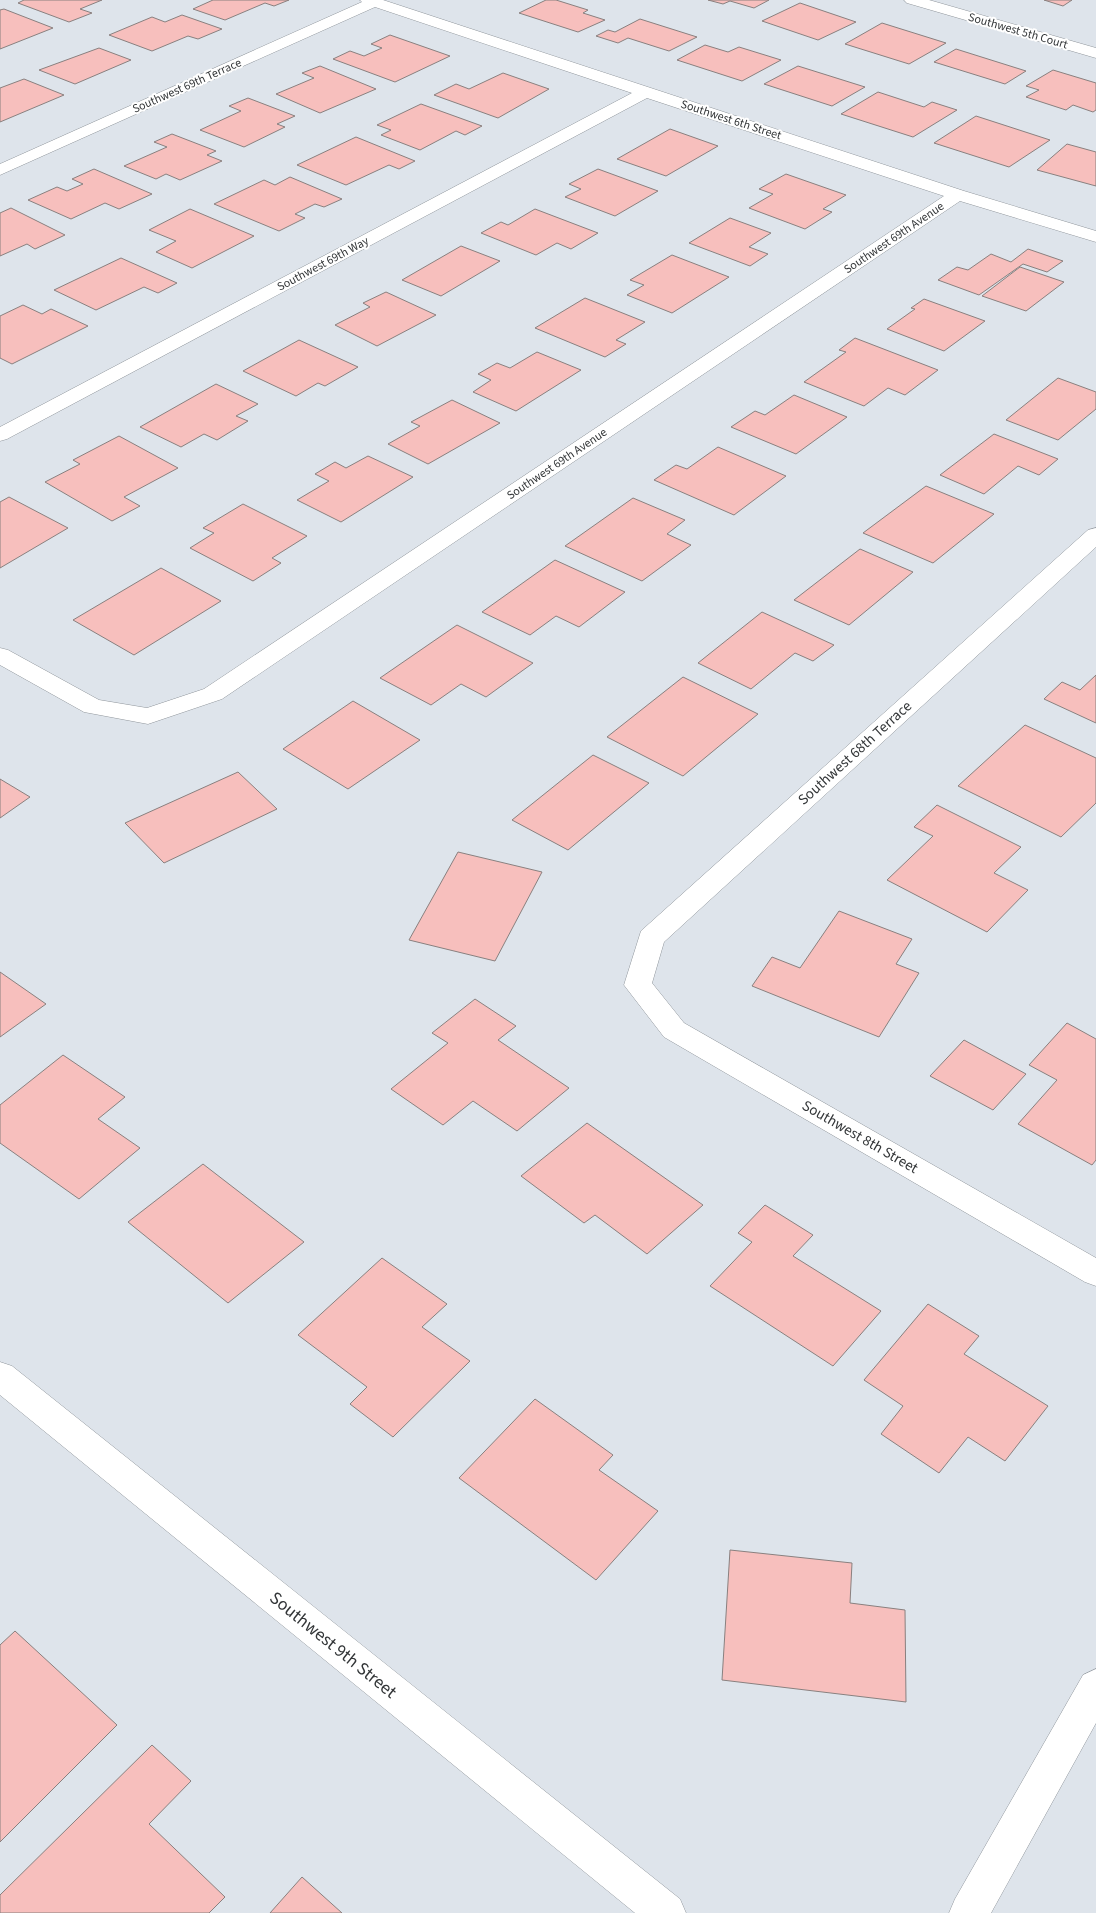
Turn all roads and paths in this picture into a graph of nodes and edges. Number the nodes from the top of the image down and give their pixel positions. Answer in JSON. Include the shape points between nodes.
{"nodes":[{"id":1,"x":912,"y":0,"type":"edge"},
{"id":2,"x":371,"y":1,"type":"edge"},
{"id":3,"x":1096,"y":53,"type":"edge"},
{"id":4,"x":646,"y":92,"type":"junction"},
{"id":5,"x":0,"y":170,"type":"edge"},
{"id":6,"x":958,"y":195,"type":"junction"},
{"id":7,"x":1096,"y":237,"type":"edge"},
{"id":8,"x":0,"y":435,"type":"edge"},
{"id":9,"x":1096,"y":535,"type":"edge"},
{"id":10,"x":0,"y":655,"type":"edge"},
{"id":11,"x":638,"y":985,"type":"joint"},
{"id":12,"x":1096,"y":1273,"type":"edge"},
{"id":13,"x":0,"y":1376,"type":"edge"},
{"id":14,"x":1096,"y":1687,"type":"edge"},
{"id":15,"x":666,"y":1913,"type":"edge"},
{"id":16,"x":969,"y":1913,"type":"edge"}],
"edges":[{"from":1,"to":3,"type":"street","name":"Southwest 5th Court"},
{"from":2,"to":4,"type":"street","name":"Southwest 6th Street"},
{"from":2,"to":5,"type":"street","name":"Southwest 69th Terrace"},
{"from":4,"to":6,"type":"street","name":"Southwest 6th Street"},
{"from":4,"to":8,"type":"street","name":"Southwest 69th Way"},
{"from":6,"to":7,"type":"street","name":"Southwest 6th Street"},
{"from":6,"to":10,"type":"street","name":"Southwest 69th Avenue","via":[[213,694],[148,716],[93,707]]},
{"from":9,"to":11,"type":"street","name":"Southwest 68th Terrace","via":[[650,938]]},
{"from":11,"to":12,"type":"street","name":"Southwest 8th Street","via":[[674,1030]]},
{"from":13,"to":15,"type":"street","name":"Southwest 9th Street"},
{"from":14,"to":16,"type":"street"}]}
